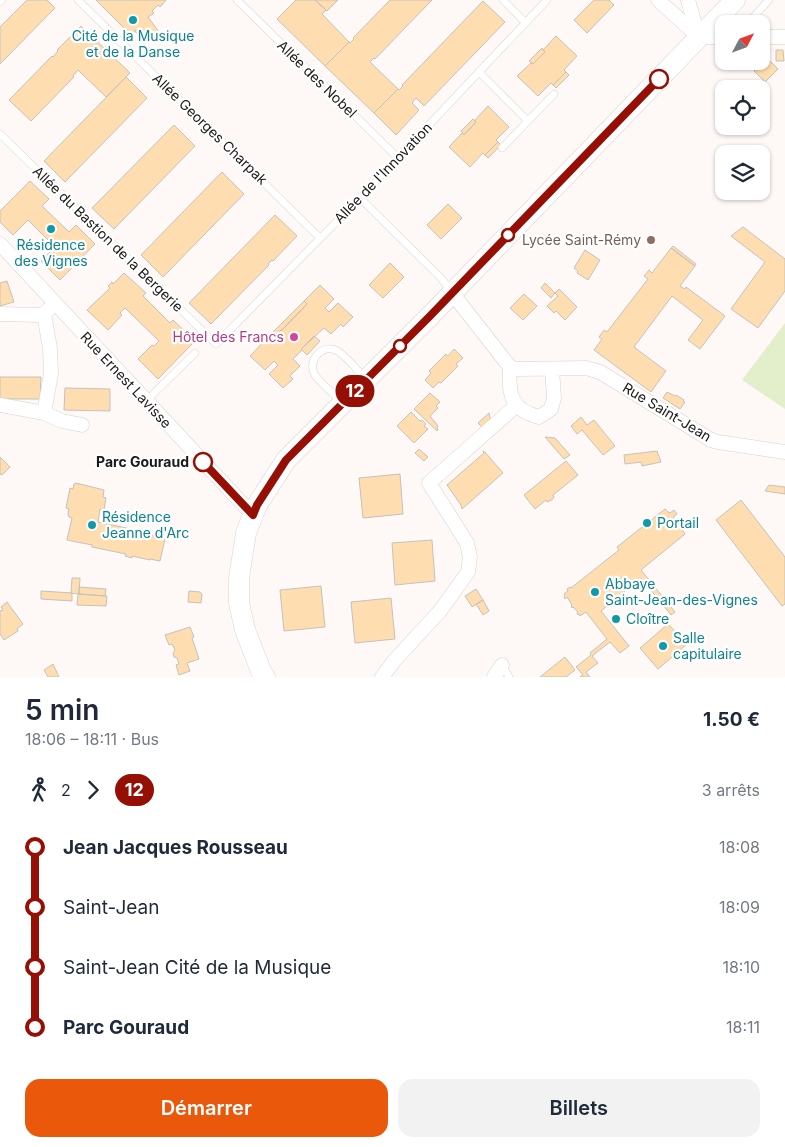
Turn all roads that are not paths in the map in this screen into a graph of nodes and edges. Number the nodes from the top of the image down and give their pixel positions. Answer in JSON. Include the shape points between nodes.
{"nodes":[{"id":1,"x":78,"y":0,"type":"edge"},
{"id":2,"x":237,"y":0,"type":"edge"},
{"id":3,"x":547,"y":0,"type":"edge"},
{"id":4,"x":658,"y":0,"type":"edge"},
{"id":5,"x":688,"y":0,"type":"edge"},
{"id":6,"x":735,"y":0,"type":"edge"},
{"id":7,"x":769,"y":0,"type":"edge"},
{"id":8,"x":505,"y":1,"type":"edge"},
{"id":9,"x":671,"y":12,"type":"junction"},
{"id":10,"x":755,"y":15,"type":"edge"},
{"id":11,"x":525,"y":22,"type":"junction"},
{"id":12,"x":699,"y":37,"type":"junction"},
{"id":13,"x":715,"y":37,"type":"edge"},
{"id":14,"x":770,"y":37,"type":"edge"},
{"id":15,"x":785,"y":37,"type":"edge"},
{"id":16,"x":479,"y":72,"type":"junction"},
{"id":17,"x":554,"y":94,"type":"dead end"},
{"id":18,"x":528,"y":121,"type":"junction"},
{"id":19,"x":0,"y":134,"type":"edge"},
{"id":20,"x":502,"y":148,"type":"dead end"},
{"id":21,"x":398,"y":158,"type":"junction"},
{"id":22,"x":360,"y":198,"type":"junction"},
{"id":23,"x":320,"y":238,"type":"junction"},
{"id":24,"x":0,"y":244,"type":"edge"},
{"id":25,"x":452,"y":293,"type":"junction"},
{"id":26,"x":56,"y":304,"type":"junction"},
{"id":27,"x":0,"y":314,"type":"edge"},
{"id":28,"x":44,"y":314,"type":"junction"},
{"id":29,"x":216,"y":344,"type":"joint"},
{"id":30,"x":195,"y":353,"type":"dead end"},
{"id":31,"x":510,"y":367,"type":"junction"},
{"id":32,"x":552,"y":369,"type":"junction"},
{"id":33,"x":366,"y":379,"type":"junction"},
{"id":34,"x":146,"y":401,"type":"junction"},
{"id":35,"x":343,"y":403,"type":"junction"},
{"id":36,"x":0,"y":405,"type":"edge"},
{"id":37,"x":517,"y":405,"type":"junction"},
{"id":38,"x":44,"y":413,"type":"junction"},
{"id":39,"x":82,"y":425,"type":"dead end"},
{"id":40,"x":785,"y":452,"type":"edge"},
{"id":41,"x":253,"y":515,"type":"junction"},
{"id":42,"x":505,"y":671,"type":"edge"},
{"id":43,"x":265,"y":677,"type":"edge"},
{"id":44,"x":382,"y":677,"type":"edge"},
{"id":45,"x":494,"y":677,"type":"edge"}],
"edges":[{"from":1,"to":23,"type":"lane","name":"Allée Georges Charpak"},
{"from":2,"to":21,"type":"lane","name":"Allée des Nobel"},
{"from":3,"to":11,"type":"lane","name":"Allée de l'Innovation"},
{"from":4,"to":9,"type":"street"},
{"from":5,"to":9,"type":"street"},
{"from":5,"to":12,"type":"street"},
{"from":6,"to":12,"type":"street"},
{"from":7,"to":10,"type":"lane"},
{"from":8,"to":11,"type":"lane"},
{"from":9,"to":12,"type":"street"},
{"from":11,"to":16,"type":"lane","name":"Allée de l'Innovation"},
{"from":12,"to":13,"type":"street"},
{"from":12,"to":25,"type":"street"},
{"from":14,"to":15,"type":"street"},
{"from":16,"to":18,"type":"lane"},
{"from":16,"to":21,"type":"lane","name":"Allée de l'Innovation"},
{"from":17,"to":18,"type":"lane"},
{"from":18,"to":20,"type":"lane"},
{"from":19,"to":29,"type":"lane","name":"Allée du Bastion de la Bergerie"},
{"from":21,"to":22,"type":"lane","name":"Allée de l'Innovation"},
{"from":22,"to":23,"type":"lane","name":"Allée de l'Innovation"},
{"from":22,"to":25,"type":"lane","via":[[441,278]]},
{"from":23,"to":29,"type":"lane","name":"Allée de l'Innovation"},
{"from":24,"to":26,"type":"street","name":"Rue Ernest Lavisse"},
{"from":25,"to":31,"type":"street"},
{"from":25,"to":33,"type":"street"},
{"from":26,"to":28,"type":"street"},
{"from":26,"to":34,"type":"street","name":"Rue Ernest Lavisse"},
{"from":27,"to":28,"type":"street"},
{"from":28,"to":38,"type":"street","via":[[51,374]]},
{"from":30,"to":34,"type":"lane"},
{"from":31,"to":32,"type":"street","name":"Rue Saint-Jean"},
{"from":31,"to":37,"type":"street","via":[[510,392]]},
{"from":32,"to":37,"type":"street","via":[[554,398],[550,409],[539,416],[528,414]]},
{"from":32,"to":40,"type":"street","name":"Rue Saint-Jean","via":[[586,368],[600,372],[711,440]]},
{"from":33,"to":35,"type":"street"},
{"from":33,"to":35,"type":"lane","via":[[333,349],[326,348],[315,356],[313,369],[316,376]]},
{"from":34,"to":41,"type":"street","name":"Rue Ernest Lavisse"},
{"from":35,"to":41,"type":"street","via":[[286,460]]},
{"from":36,"to":38,"type":"street"},
{"from":37,"to":44,"type":"street","via":[[429,483],[468,543],[468,572],[440,612]]},
{"from":38,"to":39,"type":"street"},
{"from":41,"to":43,"type":"street","via":[[245,540],[239,603],[245,630]]},
{"from":42,"to":45,"type":"street"}]}
